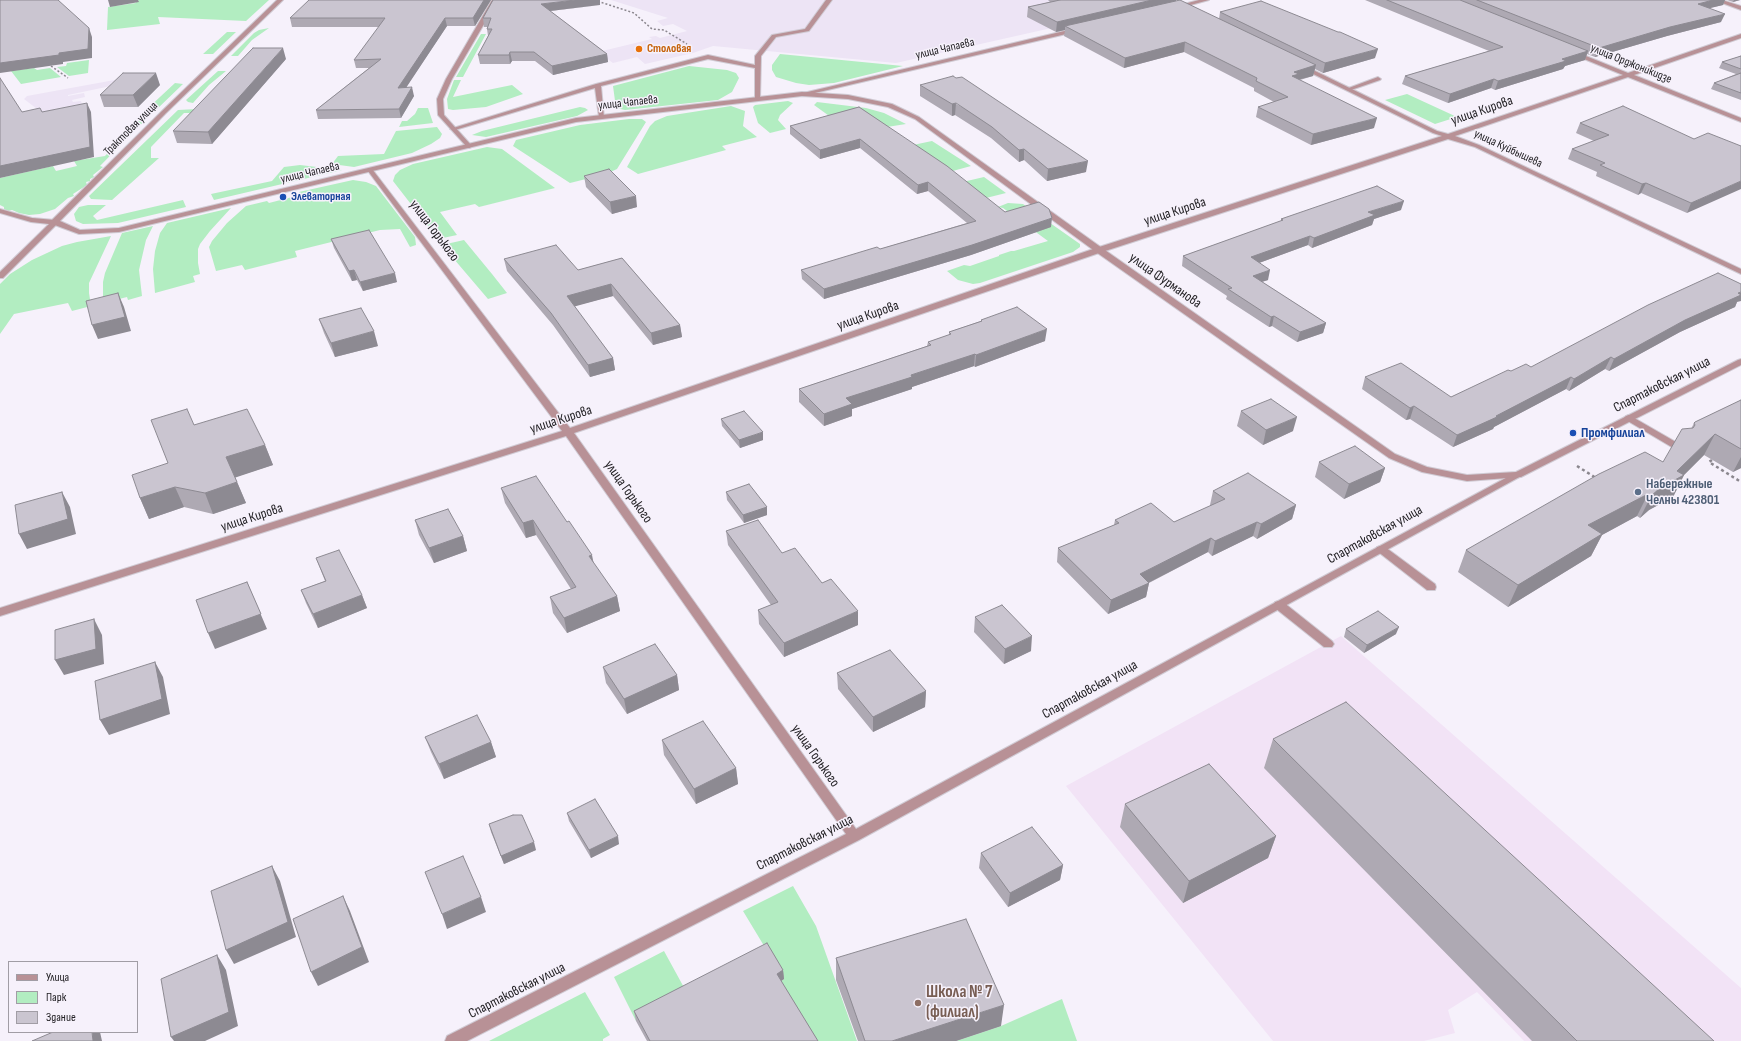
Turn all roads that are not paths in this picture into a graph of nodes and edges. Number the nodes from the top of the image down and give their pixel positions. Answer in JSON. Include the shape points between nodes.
{"nodes":[{"id":1,"x":280,"y":0,"type":"edge"},
{"id":2,"x":495,"y":0,"type":"edge"},
{"id":3,"x":828,"y":0,"type":"edge"},
{"id":4,"x":1206,"y":0,"type":"edge"},
{"id":5,"x":1717,"y":0,"type":"edge"},
{"id":6,"x":1179,"y":6,"type":"junction"},
{"id":7,"x":1171,"y":8,"type":"edge"},
{"id":8,"x":1741,"y":8,"type":"edge"},
{"id":9,"x":1193,"y":13,"type":"edge"},
{"id":10,"x":1086,"y":28,"type":"edge"},
{"id":11,"x":1741,"y":36,"type":"edge"},
{"id":12,"x":1569,"y":51,"type":"edge"},
{"id":13,"x":1299,"y":65,"type":"edge"},
{"id":14,"x":758,"y":67,"type":"junction"},
{"id":15,"x":1628,"y":75,"type":"junction"},
{"id":16,"x":1378,"y":79,"type":"dead end"},
{"id":17,"x":598,"y":85,"type":"junction"},
{"id":18,"x":1349,"y":89,"type":"junction"},
{"id":19,"x":802,"y":94,"type":"junction"},
{"id":20,"x":758,"y":99,"type":"junction"},
{"id":21,"x":602,"y":117,"type":"junction"},
{"id":22,"x":1741,"y":120,"type":"edge"},
{"id":23,"x":453,"y":129,"type":"junction"},
{"id":24,"x":1450,"y":136,"type":"junction"},
{"id":25,"x":469,"y":146,"type":"junction"},
{"id":26,"x":370,"y":170,"type":"junction"},
{"id":27,"x":0,"y":211,"type":"edge"},
{"id":28,"x":55,"y":222,"type":"junction"},
{"id":29,"x":1099,"y":250,"type":"junction"},
{"id":30,"x":1741,"y":272,"type":"edge"},
{"id":31,"x":0,"y":276,"type":"edge"},
{"id":32,"x":1741,"y":362,"type":"edge"},
{"id":33,"x":1629,"y":418,"type":"junction"},
{"id":34,"x":568,"y":432,"type":"junction"},
{"id":35,"x":1678,"y":447,"type":"edge"},
{"id":36,"x":1518,"y":475,"type":"junction"},
{"id":37,"x":1381,"y":549,"type":"junction"},
{"id":38,"x":1431,"y":587,"type":"dead end"},
{"id":39,"x":1279,"y":604,"type":"junction"},
{"id":40,"x":0,"y":612,"type":"edge"},
{"id":41,"x":1328,"y":644,"type":"dead end"},
{"id":42,"x":854,"y":836,"type":"junction"},
{"id":43,"x":452,"y":1041,"type":"edge"}],
"edges":[{"from":1,"to":28,"type":"street","name":"Трактовая улица"},
{"from":2,"to":23,"type":"street","via":[[440,99],[441,115]]},
{"from":3,"to":14,"type":"street","via":[[807,30],[774,36],[758,56]]},
{"from":4,"to":6,"type":"street"},
{"from":5,"to":8,"type":"street"},
{"from":6,"to":7,"type":"street"},
{"from":6,"to":9,"type":"street"},
{"from":10,"to":19,"type":"street","name":"улица Чапаева"},
{"from":11,"to":15,"type":"street","name":"улица Кирова"},
{"from":12,"to":15,"type":"street","name":"улица Орджоникидзе"},
{"from":13,"to":18,"type":"street","name":"улица Куйбышева"},
{"from":14,"to":17,"type":"street","via":[[708,57]]},
{"from":14,"to":20,"type":"street"},
{"from":15,"to":22,"type":"street","name":"улица Орджоникидзе"},
{"from":15,"to":24,"type":"street","name":"улица Кирова"},
{"from":16,"to":18,"type":"street"},
{"from":17,"to":21,"type":"street"},
{"from":17,"to":23,"type":"street"},
{"from":18,"to":24,"type":"street","name":"улица Куйбышева","via":[[1435,132]]},
{"from":19,"to":20,"type":"street","name":"улица Чапаева"},
{"from":19,"to":29,"type":"street","name":"улица Фурманова","via":[[848,96],[890,105],[917,118]]},
{"from":20,"to":21,"type":"street","name":"улица Чапаева"},
{"from":21,"to":25,"type":"street","name":"улица Чапаева","via":[[576,120]]},
{"from":23,"to":25,"type":"street"},
{"from":24,"to":29,"type":"street","name":"улица Кирова"},
{"from":24,"to":30,"type":"street","name":"улица Куйбышева","via":[[1477,146]]},
{"from":25,"to":26,"type":"street","name":"улица Чапаева"},
{"from":26,"to":28,"type":"street","name":"улица Чапаева","via":[[119,230],[79,232]]},
{"from":26,"to":34,"type":"street","name":"улица Горького"},
{"from":27,"to":28,"type":"street","name":"улица Чапаева","via":[[31,220]]},
{"from":28,"to":31,"type":"street","name":"Трактовая улица"},
{"from":29,"to":34,"type":"street","name":"улица Кирова"},
{"from":29,"to":36,"type":"street","name":"улица Фурманова","via":[[1392,456],[1425,470],[1467,478]]},
{"from":32,"to":33,"type":"street","name":"Спартаковская улица"},
{"from":33,"to":35,"type":"street"},
{"from":33,"to":36,"type":"street","name":"Спартаковская улица"},
{"from":34,"to":40,"type":"street","name":"улица Кирова"},
{"from":34,"to":42,"type":"street","name":"улица Горького"},
{"from":36,"to":37,"type":"street","name":"Спартаковская улица"},
{"from":37,"to":38,"type":"street"},
{"from":37,"to":39,"type":"street","name":"Спартаковская улица"},
{"from":39,"to":41,"type":"street"},
{"from":39,"to":42,"type":"street","name":"Спартаковская улица"},
{"from":42,"to":43,"type":"street","name":"Спартаковская улица"}]}
